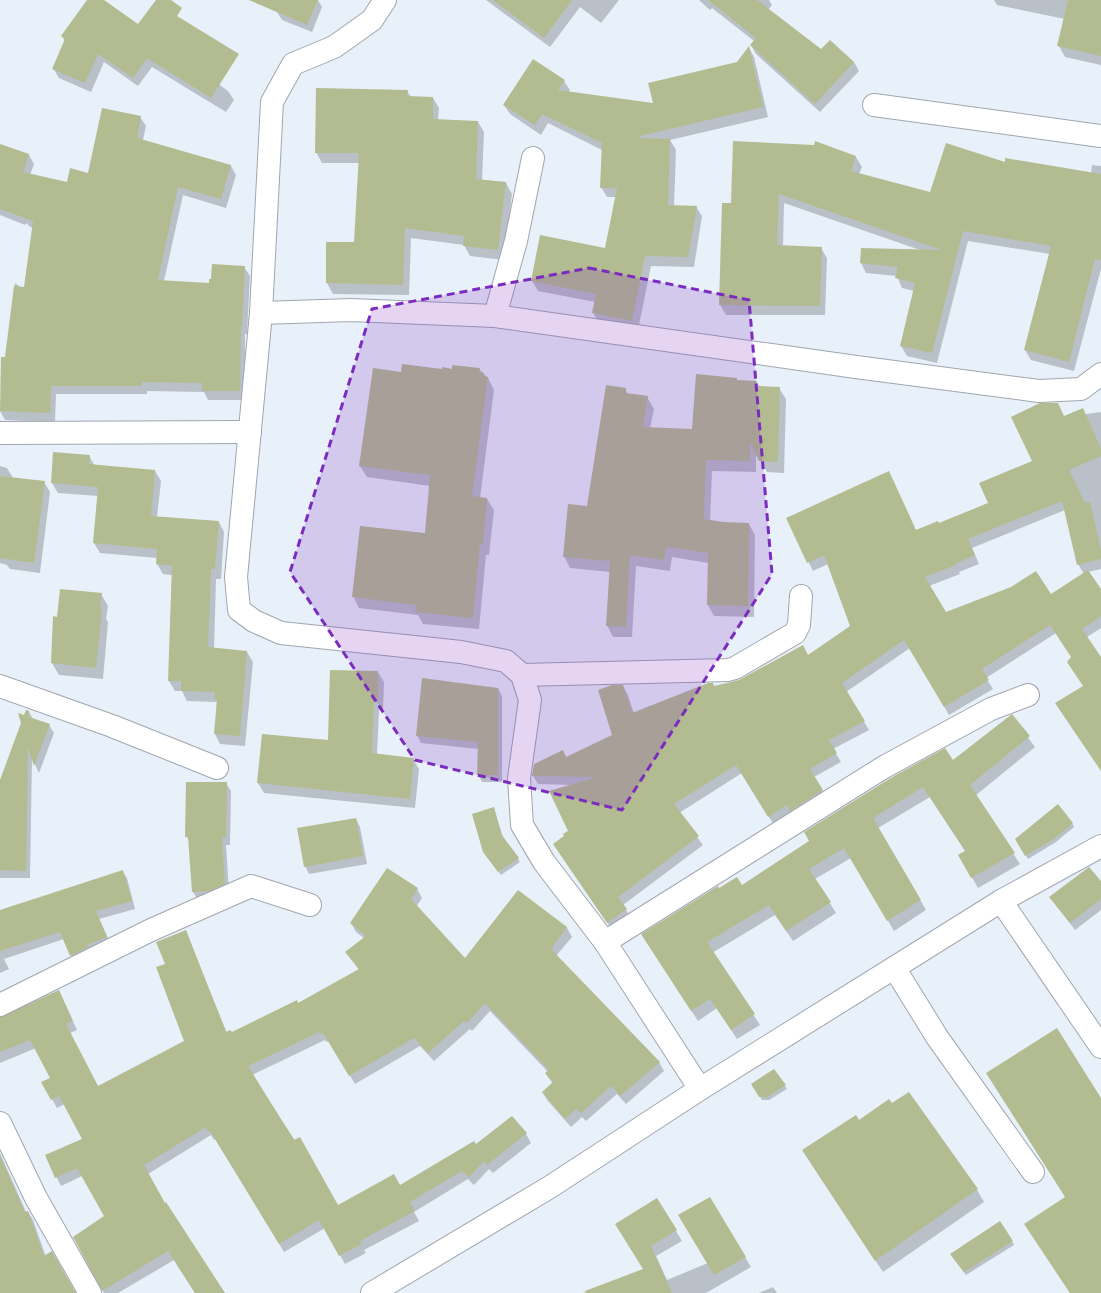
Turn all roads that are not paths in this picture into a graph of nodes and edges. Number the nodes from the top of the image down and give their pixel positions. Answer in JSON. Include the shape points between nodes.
{"nodes":[{"id":1,"x":385,"y":0,"type":"edge"},
{"id":2,"x":874,"y":105,"type":"dead end"},
{"id":3,"x":1101,"y":136,"type":"edge"},
{"id":4,"x":534,"y":158,"type":"dead end"},
{"id":5,"x":261,"y":313,"type":"junction"},
{"id":6,"x":495,"y":316,"type":"junction"},
{"id":7,"x":1101,"y":374,"type":"edge"},
{"id":8,"x":250,"y":432,"type":"junction"},
{"id":9,"x":0,"y":433,"type":"edge"},
{"id":10,"x":801,"y":596,"type":"dead end"},
{"id":11,"x":522,"y":675,"type":"junction"},
{"id":12,"x":0,"y":686,"type":"edge"},
{"id":13,"x":1028,"y":695,"type":"dead end"},
{"id":14,"x":217,"y":768,"type":"dead end"},
{"id":15,"x":1101,"y":846,"type":"edge"},
{"id":16,"x":1001,"y":901,"type":"junction"},
{"id":17,"x":310,"y":905,"type":"dead end"},
{"id":18,"x":605,"y":942,"type":"junction"},
{"id":19,"x":895,"y":969,"type":"junction"},
{"id":20,"x":0,"y":1005,"type":"edge"},
{"id":21,"x":1101,"y":1047,"type":"edge"},
{"id":22,"x":700,"y":1089,"type":"junction"},
{"id":23,"x":0,"y":1123,"type":"edge"},
{"id":24,"x":1033,"y":1172,"type":"dead end"},
{"id":25,"x":90,"y":1293,"type":"edge"},
{"id":26,"x":372,"y":1293,"type":"edge"}],
"edges":[{"from":1,"to":5,"type":"street","via":[[372,20],[334,47],[293,64],[272,102]]},
{"from":2,"to":3,"type":"street"},
{"from":4,"to":6,"type":"street","via":[[516,241]]},
{"from":5,"to":6,"type":"street","via":[[351,310]]},
{"from":5,"to":8,"type":"street"},
{"from":6,"to":7,"type":"street","via":[[1039,391],[1081,389]]},
{"from":8,"to":9,"type":"street"},
{"from":8,"to":11,"type":"street","via":[[236,577],[239,610],[254,621],[281,634],[460,652],[506,661]]},
{"from":10,"to":11,"type":"street","via":[[799,625],[795,633],[728,670]]},
{"from":11,"to":18,"type":"street","via":[[530,700],[519,778],[522,825],[544,862]]},
{"from":12,"to":14,"type":"street","via":[[112,726]]},
{"from":13,"to":18,"type":"street","via":[[992,709],[884,767]]},
{"from":15,"to":16,"type":"street"},
{"from":16,"to":19,"type":"street"},
{"from":16,"to":21,"type":"street"},
{"from":17,"to":20,"type":"street","via":[[251,886],[151,930]]},
{"from":18,"to":22,"type":"street"},
{"from":19,"to":22,"type":"street"},
{"from":19,"to":24,"type":"street","via":[[937,1037]]},
{"from":22,"to":26,"type":"street","via":[[550,1187]]},
{"from":23,"to":25,"type":"street","via":[[36,1198]]}]}
